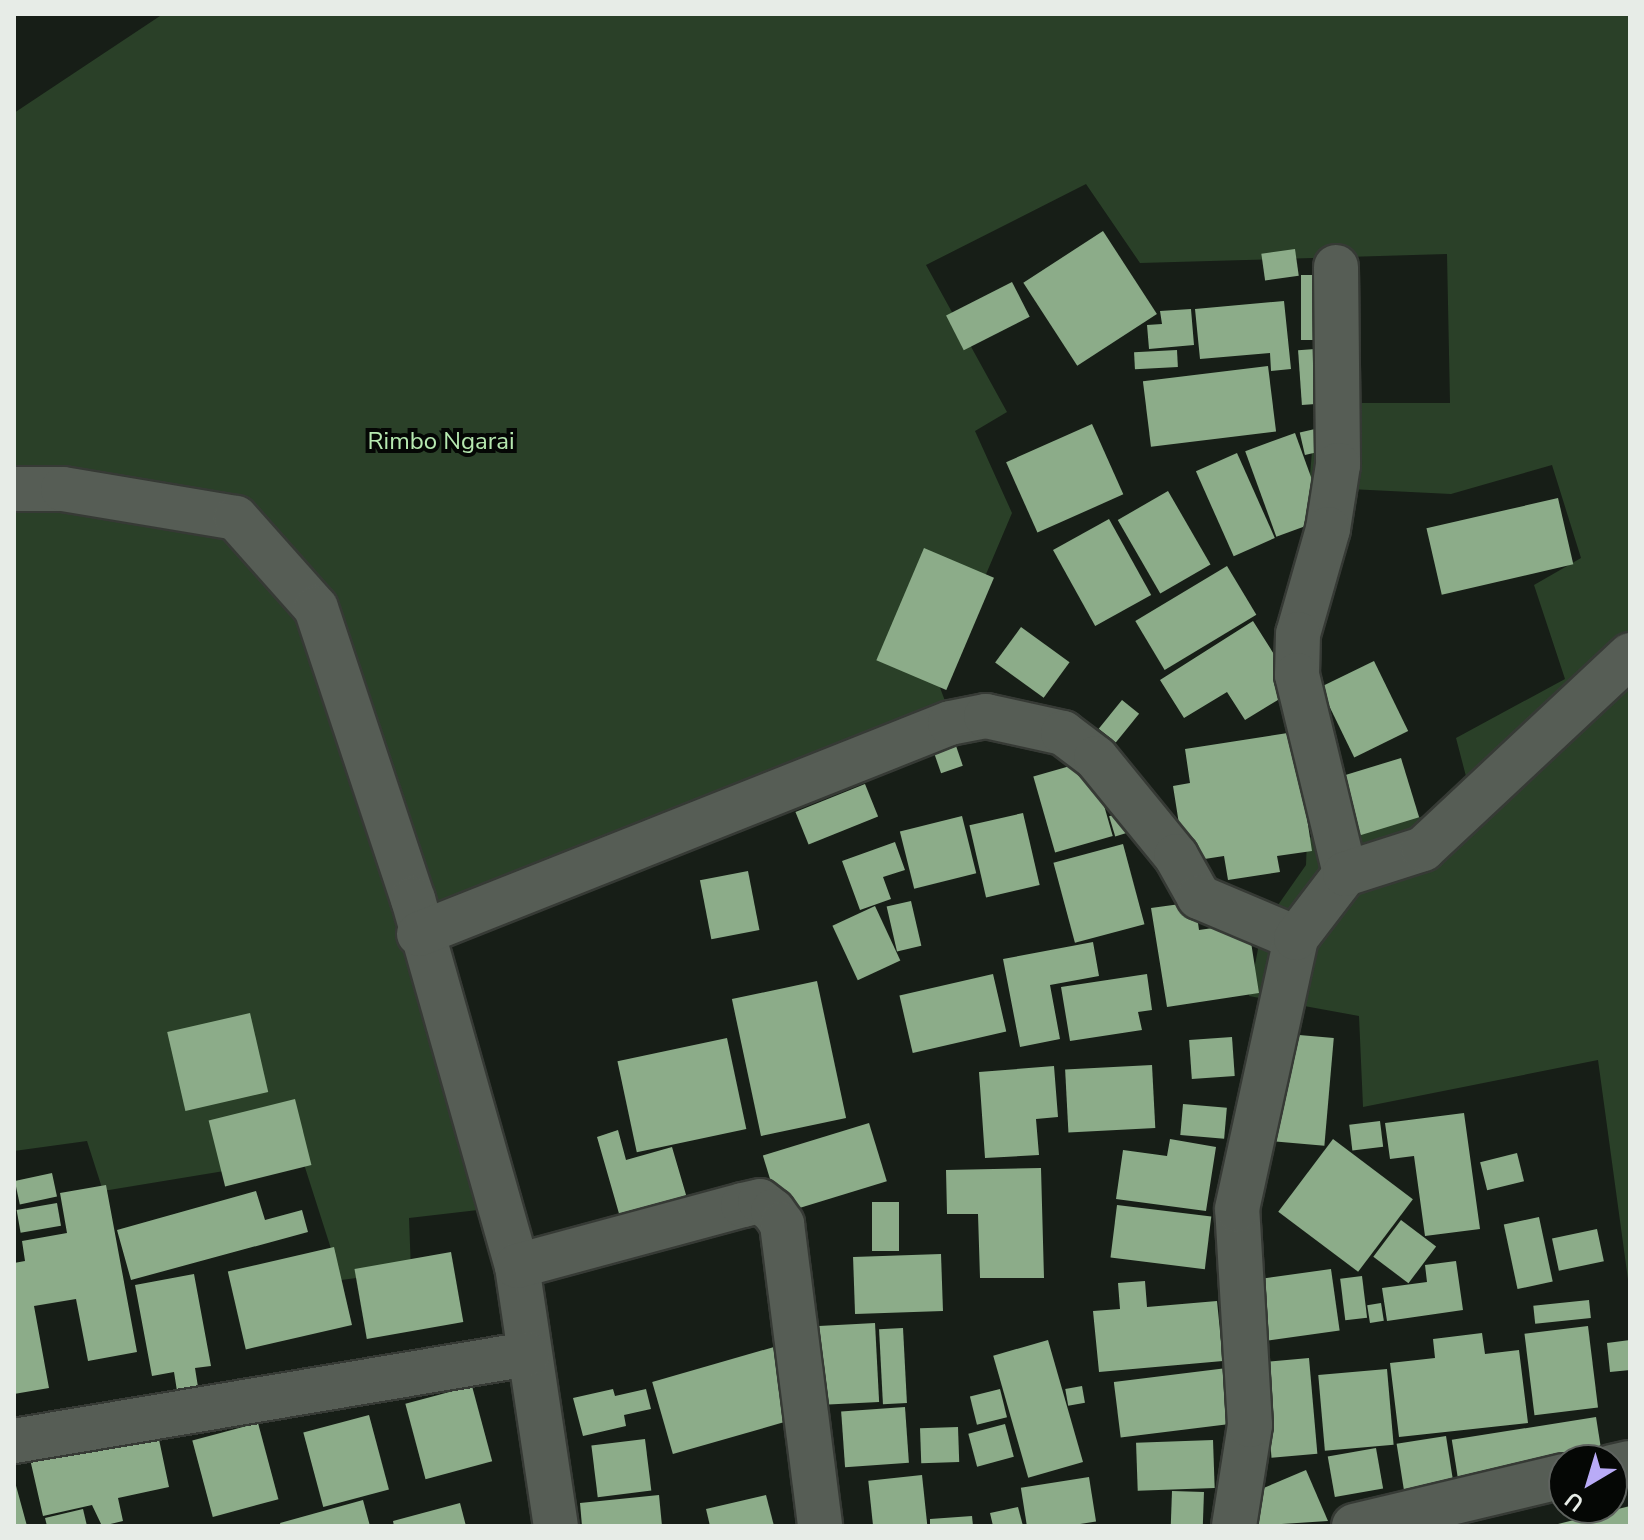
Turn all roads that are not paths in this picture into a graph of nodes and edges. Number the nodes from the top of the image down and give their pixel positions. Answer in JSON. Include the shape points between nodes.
{"nodes":[{"id":1,"x":1336,"y":267,"type":"dead end"},
{"id":2,"x":14,"y":489,"type":"edge"},
{"id":3,"x":1630,"y":655,"type":"edge"},
{"id":4,"x":1345,"y":874,"type":"junction"},
{"id":5,"x":419,"y":934,"type":"junction"},
{"id":6,"x":1296,"y":938,"type":"junction"},
{"id":7,"x":517,"y":1266,"type":"junction"},
{"id":8,"x":528,"y":1354,"type":"junction"},
{"id":9,"x":14,"y":1441,"type":"edge"},
{"id":10,"x":1548,"y":1480,"type":"edge"},
{"id":11,"x":556,"y":1526,"type":"edge"},
{"id":12,"x":820,"y":1526,"type":"edge"},
{"id":13,"x":1234,"y":1526,"type":"edge"},
{"id":14,"x":1354,"y":1526,"type":"edge"}],
"edges":[{"from":1,"to":4,"type":"street","via":[[1338,465],[1297,663]]},
{"from":2,"to":5,"type":"street","via":[[63,489],[236,518],[316,608]]},
{"from":3,"to":4,"type":"street","via":[[1423,849]]},
{"from":4,"to":6,"type":"street"},
{"from":5,"to":6,"type":"street","via":[[950,723],[986,716],[1063,733],[1096,758],[1176,856],[1199,897]]},
{"from":5,"to":7,"type":"street"},
{"from":6,"to":13,"type":"street","via":[[1237,1209],[1250,1425]]},
{"from":7,"to":8,"type":"street"},
{"from":7,"to":12,"type":"street","via":[[760,1201],[773,1211],[782,1224]]},
{"from":8,"to":9,"type":"street"},
{"from":8,"to":11,"type":"street"},
{"from":10,"to":14,"type":"street"}]}
